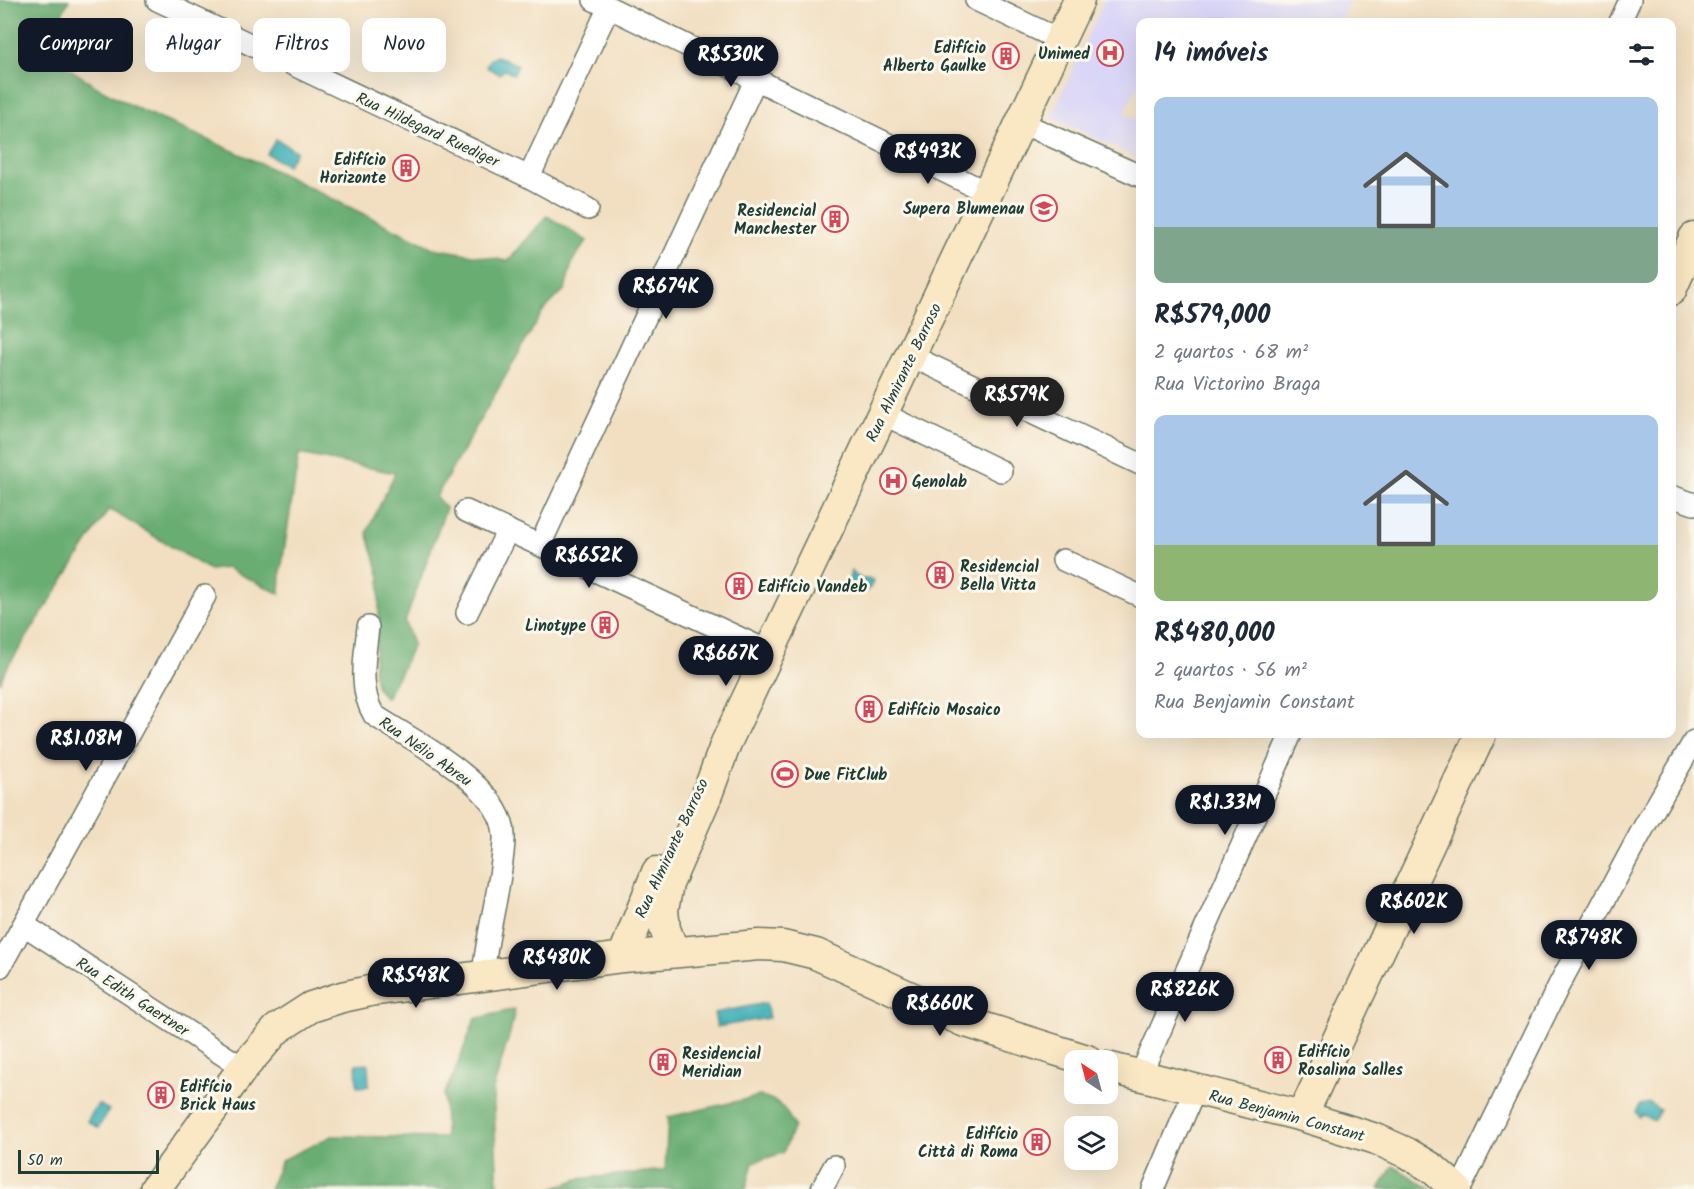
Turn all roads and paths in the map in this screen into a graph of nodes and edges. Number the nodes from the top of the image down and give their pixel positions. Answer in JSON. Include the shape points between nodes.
{"nodes":[{"id":1,"x":157,"y":0,"type":"edge"},
{"id":2,"x":976,"y":0,"type":"edge"},
{"id":3,"x":1079,"y":0,"type":"edge"},
{"id":4,"x":1629,"y":0,"type":"edge"},
{"id":5,"x":602,"y":4,"type":"edge"},
{"id":6,"x":1622,"y":18,"type":"edge"},
{"id":7,"x":1060,"y":40,"type":"junction"},
{"id":8,"x":756,"y":79,"type":"junction"},
{"id":9,"x":1022,"y":123,"type":"junction"},
{"id":10,"x":1136,"y":174,"type":"edge"},
{"id":11,"x":529,"y":177,"type":"junction"},
{"id":12,"x":988,"y":193,"type":"junction"},
{"id":13,"x":588,"y":209,"type":"dead end"},
{"id":14,"x":1694,"y":238,"type":"edge"},
{"id":15,"x":1676,"y":279,"type":"edge"},
{"id":16,"x":911,"y":356,"type":"junction"},
{"id":17,"x":883,"y":414,"type":"junction"},
{"id":18,"x":1136,"y":462,"type":"edge"},
{"id":19,"x":1001,"y":471,"type":"dead end"},
{"id":20,"x":1676,"y":498,"type":"edge"},
{"id":21,"x":1694,"y":504,"type":"edge"},
{"id":22,"x":466,"y":510,"type":"dead end"},
{"id":23,"x":508,"y":530,"type":"junction"},
{"id":24,"x":540,"y":545,"type":"junction"},
{"id":25,"x":1063,"y":560,"type":"dead end"},
{"id":26,"x":1136,"y":594,"type":"edge"},
{"id":27,"x":205,"y":596,"type":"dead end"},
{"id":28,"x":467,"y":613,"type":"dead end"},
{"id":29,"x":368,"y":627,"type":"dead end"},
{"id":30,"x":770,"y":652,"type":"junction"},
{"id":31,"x":1289,"y":738,"type":"edge"},
{"id":32,"x":1480,"y":738,"type":"edge"},
{"id":33,"x":1694,"y":741,"type":"edge"},
{"id":34,"x":726,"y":743,"type":"junction"},
{"id":35,"x":1689,"y":763,"type":"edge"},
{"id":36,"x":24,"y":925,"type":"junction"},
{"id":37,"x":674,"y":952,"type":"junction"},
{"id":38,"x":623,"y":957,"type":"junction"},
{"id":39,"x":0,"y":968,"type":"edge"},
{"id":40,"x":483,"y":976,"type":"junction"},
{"id":41,"x":1064,"y":1053,"type":"edge"},
{"id":42,"x":243,"y":1068,"type":"junction"},
{"id":43,"x":1118,"y":1069,"type":"edge"},
{"id":44,"x":1140,"y":1076,"type":"junction"},
{"id":45,"x":1195,"y":1090,"type":"junction"},
{"id":46,"x":1302,"y":1116,"type":"junction"},
{"id":47,"x":834,"y":1166,"type":"dead end"},
{"id":48,"x":155,"y":1189,"type":"edge"},
{"id":49,"x":822,"y":1189,"type":"edge"},
{"id":50,"x":1153,"y":1189,"type":"edge"},
{"id":51,"x":1458,"y":1189,"type":"edge"}],
"edges":[{"from":1,"to":11,"type":"street","name":"Rua Hildegard Ruediger"},
{"from":2,"to":7,"type":"street"},
{"from":3,"to":7,"type":"main road","name":"Rua Almirante Barroso"},
{"from":4,"to":6,"type":"street"},
{"from":5,"to":8,"type":"street"},
{"from":5,"to":11,"type":"street"},
{"from":7,"to":9,"type":"main road","name":"Rua Almirante Barroso"},
{"from":8,"to":12,"type":"street"},
{"from":8,"to":24,"type":"street"},
{"from":9,"to":10,"type":"street"},
{"from":9,"to":12,"type":"main road","name":"Rua Almirante Barroso"},
{"from":11,"to":13,"type":"street","name":"Rua Hildegard Ruediger"},
{"from":12,"to":16,"type":"main road","name":"Rua Almirante Barroso"},
{"from":14,"to":15,"type":"main road"},
{"from":16,"to":17,"type":"main road","name":"Rua Almirante Barroso"},
{"from":16,"to":18,"type":"street"},
{"from":17,"to":19,"type":"street"},
{"from":17,"to":30,"type":"main road","name":"Rua Almirante Barroso"},
{"from":20,"to":21,"type":"street"},
{"from":22,"to":23,"type":"street"},
{"from":23,"to":24,"type":"street"},
{"from":23,"to":28,"type":"street"},
{"from":24,"to":30,"type":"street"},
{"from":25,"to":26,"type":"street"},
{"from":27,"to":36,"type":"street"},
{"from":29,"to":40,"type":"street","name":"Rua Nélio Abreu","via":[[364,677],[367,704],[374,715],[471,780],[502,818],[505,838]]},
{"from":30,"to":34,"type":"main road","name":"Rua Almirante Barroso"},
{"from":31,"to":44,"type":"street"},
{"from":32,"to":46,"type":"main road"},
{"from":33,"to":35,"type":"street"},
{"from":34,"to":37,"type":"main road","name":"Rua Almirante Barroso","via":[[668,884],[663,910]]},
{"from":34,"to":38,"type":"main road","name":"Rua Almirante Barroso","via":[[694,792]]},
{"from":35,"to":51,"type":"street","via":[[1645,825],[1559,985]]},
{"from":36,"to":39,"type":"street"},
{"from":36,"to":42,"type":"street","name":"Rua Edith Gaertner"},
{"from":37,"to":38,"type":"main road"},
{"from":37,"to":41,"type":"main road","via":[[759,945],[816,954],[963,1021]]},
{"from":38,"to":40,"type":"main road"},
{"from":40,"to":42,"type":"main road","via":[[370,991],[325,1002],[277,1029]]},
{"from":42,"to":48,"type":"main road"},
{"from":43,"to":44,"type":"main road","name":"Rua Benjamin Constant"},
{"from":44,"to":45,"type":"main road","name":"Rua Benjamin Constant"},
{"from":45,"to":46,"type":"main road","name":"Rua Benjamin Constant"},
{"from":45,"to":50,"type":"street"},
{"from":46,"to":51,"type":"main road","name":"Rua Benjamin Constant","via":[[1376,1139],[1432,1168]]},
{"from":47,"to":49,"type":"street"}]}
